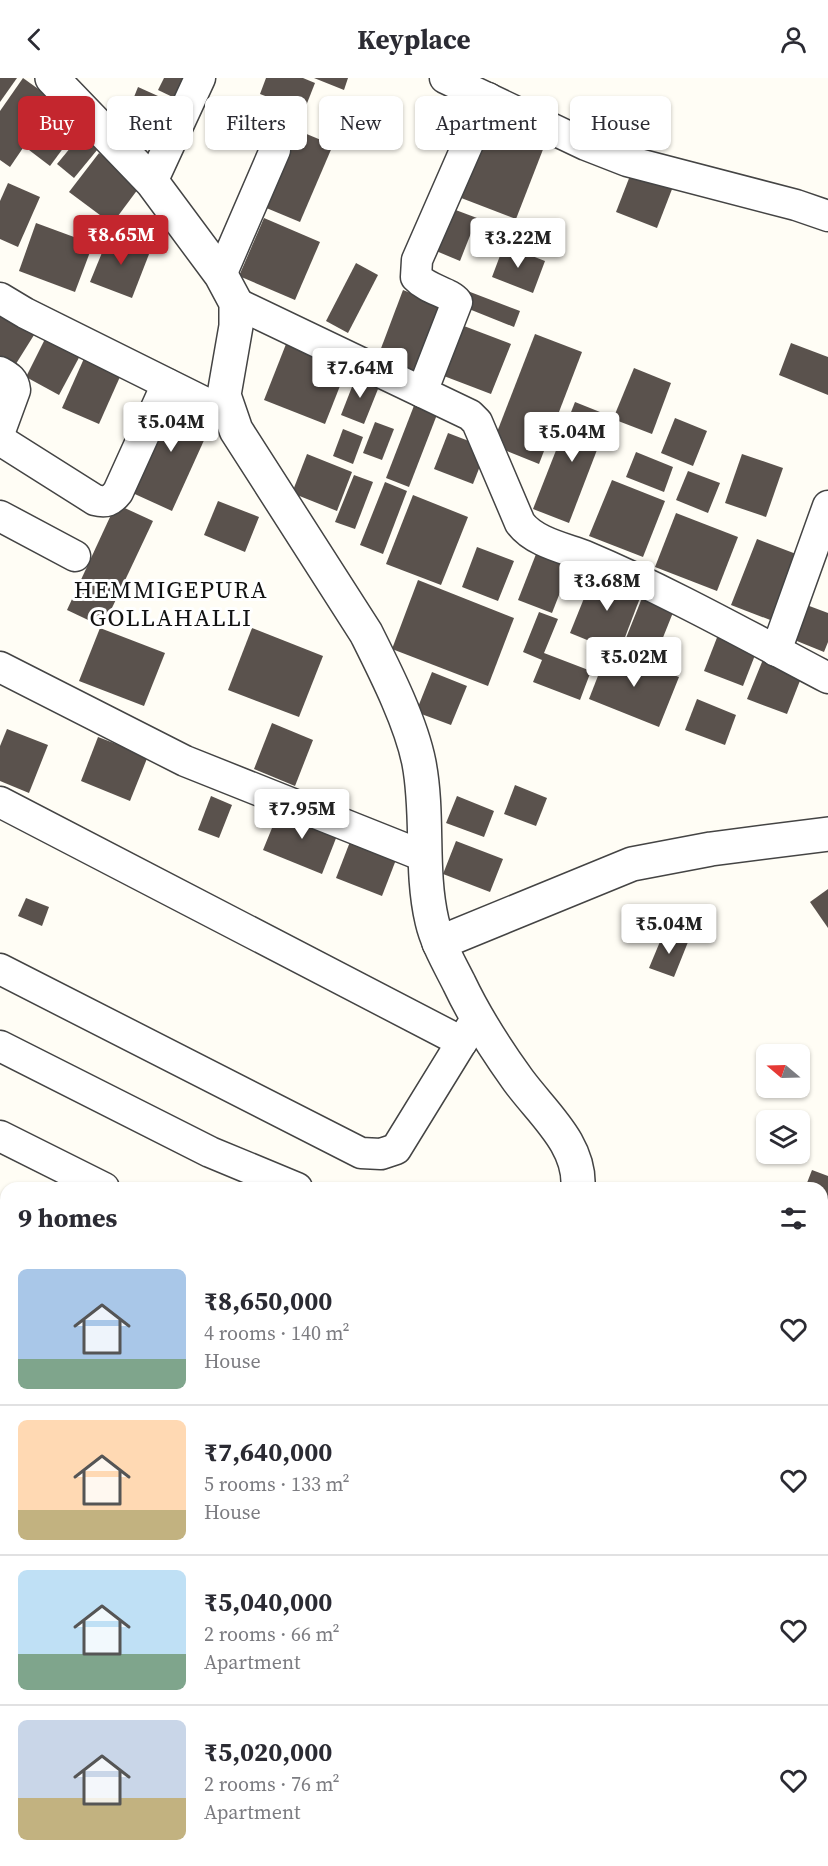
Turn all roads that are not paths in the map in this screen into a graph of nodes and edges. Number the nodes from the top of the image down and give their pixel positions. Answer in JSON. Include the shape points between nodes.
{"nodes":[{"id":1,"x":52,"y":78,"type":"edge"},
{"id":2,"x":200,"y":78,"type":"edge"},
{"id":3,"x":445,"y":78,"type":"edge"},
{"id":4,"x":480,"y":90,"type":"edge"},
{"id":5,"x":275,"y":150,"type":"dead end"},
{"id":6,"x":152,"y":182,"type":"junction"},
{"id":7,"x":828,"y":216,"type":"edge"},
{"id":8,"x":229,"y":289,"type":"junction"},
{"id":9,"x":0,"y":298,"type":"edge"},
{"id":10,"x":0,"y":372,"type":"edge"},
{"id":11,"x":167,"y":384,"type":"junction"},
{"id":12,"x":422,"y":392,"type":"junction"},
{"id":13,"x":230,"y":415,"type":"junction"},
{"id":14,"x":0,"y":431,"type":"edge"},
{"id":15,"x":0,"y":440,"type":"edge"},
{"id":16,"x":828,"y":506,"type":"edge"},
{"id":17,"x":0,"y":516,"type":"edge"},
{"id":18,"x":75,"y":556,"type":"dead end"},
{"id":19,"x":776,"y":651,"type":"junction"},
{"id":20,"x":0,"y":667,"type":"edge"},
{"id":21,"x":828,"y":678,"type":"edge"},
{"id":22,"x":0,"y":802,"type":"edge"},
{"id":23,"x":828,"y":834,"type":"edge"},
{"id":24,"x":426,"y":857,"type":"junction"},
{"id":25,"x":440,"y":943,"type":"junction"},
{"id":26,"x":0,"y":969,"type":"edge"},
{"id":27,"x":469,"y":1030,"type":"junction"},
{"id":28,"x":0,"y":1046,"type":"edge"},
{"id":29,"x":0,"y":1136,"type":"edge"},
{"id":30,"x":92,"y":1182,"type":"edge"},
{"id":31,"x":282,"y":1182,"type":"edge"},
{"id":32,"x":579,"y":1182,"type":"edge"}],
"edges":[{"from":1,"to":6,"type":"street"},
{"from":2,"to":6,"type":"street"},
{"from":3,"to":4,"type":"street"},
{"from":4,"to":7,"type":"street","via":[[586,145],[627,160]]},
{"from":4,"to":12,"type":"street","via":[[417,260],[416,277],[424,286],[457,302]]},
{"from":5,"to":8,"type":"street"},
{"from":6,"to":8,"type":"street"},
{"from":8,"to":12,"type":"street"},
{"from":8,"to":13,"type":"street","via":[[236,326],[224,394]]},
{"from":9,"to":11,"type":"street"},
{"from":10,"to":14,"type":"street","via":[[10,378],[15,390]]},
{"from":11,"to":13,"type":"street"},
{"from":11,"to":15,"type":"street","via":[[118,492],[103,503]]},
{"from":12,"to":19,"type":"street","via":[[458,408],[477,422],[525,530],[702,611]]},
{"from":13,"to":24,"type":"street","via":[[382,665],[418,760],[424,796]]},
{"from":16,"to":19,"type":"street"},
{"from":17,"to":18,"type":"street"},
{"from":19,"to":21,"type":"street"},
{"from":20,"to":24,"type":"street","via":[[185,761]]},
{"from":22,"to":27,"type":"street"},
{"from":23,"to":25,"type":"street","via":[[632,864]]},
{"from":24,"to":25,"type":"street","via":[[428,901]]},
{"from":25,"to":27,"type":"street"},
{"from":26,"to":27,"type":"street","via":[[361,1153],[381,1154],[396,1149]]},
{"from":27,"to":32,"type":"street","via":[[519,1082],[565,1139],[574,1157]]},
{"from":28,"to":31,"type":"street","via":[[210,1152]]},
{"from":29,"to":30,"type":"street"}]}
